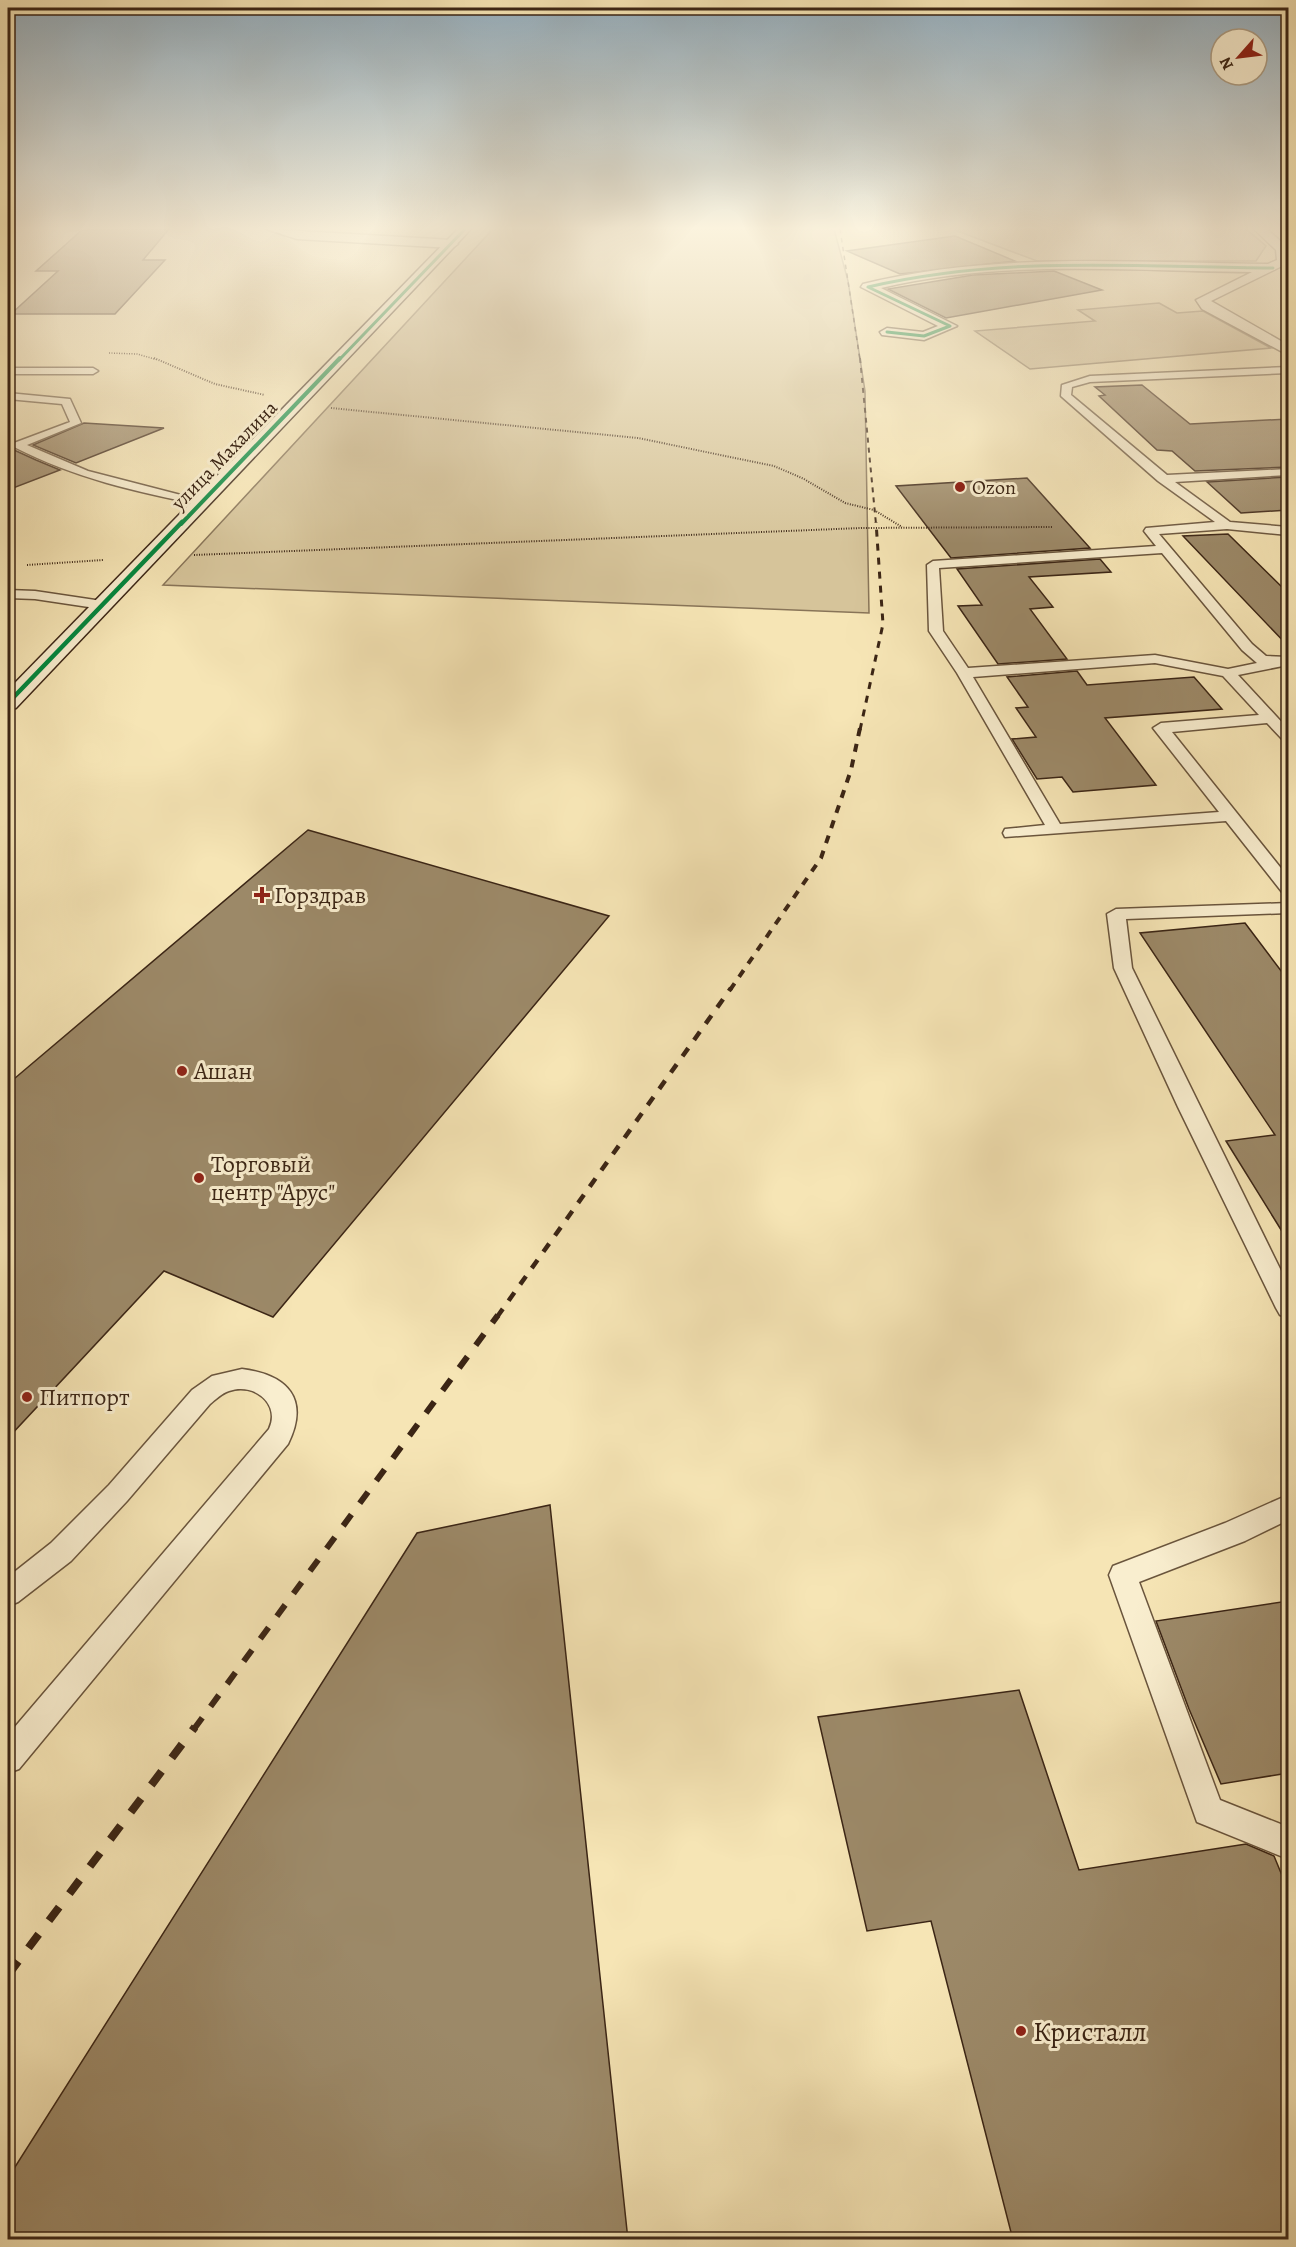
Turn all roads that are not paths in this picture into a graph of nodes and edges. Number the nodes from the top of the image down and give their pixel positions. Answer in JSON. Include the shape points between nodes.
{"nodes":[{"id":1,"x":364,"y":334,"type":"edge"},
{"id":2,"x":904,"y":334,"type":"edge"},
{"id":3,"x":930,"y":334,"type":"edge"},
{"id":4,"x":1257,"y":334,"type":"edge"},
{"id":5,"x":1288,"y":351,"type":"edge"},
{"id":6,"x":1288,"y":370,"type":"edge"},
{"id":7,"x":8,"y":371,"type":"edge"},
{"id":8,"x":93,"y":371,"type":"dead end"},
{"id":9,"x":8,"y":396,"type":"edge"},
{"id":10,"x":13,"y":447,"type":"edge"},
{"id":11,"x":1288,"y":472,"type":"edge"},
{"id":12,"x":1162,"y":479,"type":"junction"},
{"id":13,"x":202,"y":502,"type":"junction"},
{"id":14,"x":1227,"y":525,"type":"junction"},
{"id":15,"x":1288,"y":531,"type":"edge"},
{"id":16,"x":1165,"y":549,"type":"junction"},
{"id":17,"x":8,"y":594,"type":"edge"},
{"id":18,"x":102,"y":605,"type":"junction"},
{"id":19,"x":1288,"y":661,"type":"edge"},
{"id":20,"x":1228,"y":673,"type":"junction"},
{"id":21,"x":964,"y":674,"type":"junction"},
{"id":22,"x":8,"y":703,"type":"edge"},
{"id":23,"x":1271,"y":718,"type":"junction"},
{"id":24,"x":1288,"y":737,"type":"edge"},
{"id":25,"x":1231,"y":816,"type":"junction"},
{"id":26,"x":1055,"y":829,"type":"junction"},
{"id":27,"x":1011,"y":833,"type":"dead end"},
{"id":28,"x":1288,"y":888,"type":"edge"},
{"id":29,"x":1288,"y":908,"type":"edge"},
{"id":30,"x":1288,"y":1308,"type":"edge"},
{"id":31,"x":1288,"y":1507,"type":"edge"},
{"id":32,"x":8,"y":1593,"type":"edge"},
{"id":33,"x":8,"y":1758,"type":"edge"},
{"id":34,"x":1288,"y":1843,"type":"edge"}],
"edges":[{"from":1,"to":13,"type":"street","name":"улица Махалина"},
{"from":2,"to":3,"type":"street"},
{"from":4,"to":5,"type":"street"},
{"from":6,"to":12,"type":"lane","via":[[1090,380],[1067,386],[1066,396]]},
{"from":7,"to":8,"type":"lane"},
{"from":9,"to":10,"type":"lane","via":[[66,401],[76,423]]},
{"from":10,"to":13,"type":"lane","via":[[72,471]]},
{"from":11,"to":12,"type":"lane"},
{"from":12,"to":14,"type":"lane"},
{"from":13,"to":18,"type":"street","name":"улица Махалина"},
{"from":14,"to":15,"type":"lane"},
{"from":14,"to":16,"type":"lane","via":[[1150,531]]},
{"from":16,"to":19,"type":"lane","via":[[1247,647],[1262,660]]},
{"from":16,"to":21,"type":"lane","via":[[933,565],[936,631]]},
{"from":17,"to":18,"type":"lane"},
{"from":18,"to":22,"type":"street","name":"улица Махалина"},
{"from":19,"to":20,"type":"lane"},
{"from":20,"to":21,"type":"lane","via":[[1155,659]]},
{"from":20,"to":23,"type":"lane"},
{"from":21,"to":26,"type":"lane"},
{"from":23,"to":24,"type":"lane"},
{"from":23,"to":25,"type":"lane","via":[[1161,728]]},
{"from":25,"to":26,"type":"lane"},
{"from":25,"to":28,"type":"lane"},
{"from":26,"to":27,"type":"lane"},
{"from":29,"to":30,"type":"lane","via":[[1116,914],[1123,968]]},
{"from":31,"to":34,"type":"lane","via":[[1123,1575],[1208,1811]]},
{"from":32,"to":33,"type":"lane","via":[[61,1552],[213,1387],[229,1380],[244,1380],[274,1392],[283,1400],[286,1424],[279,1436]]}]}
